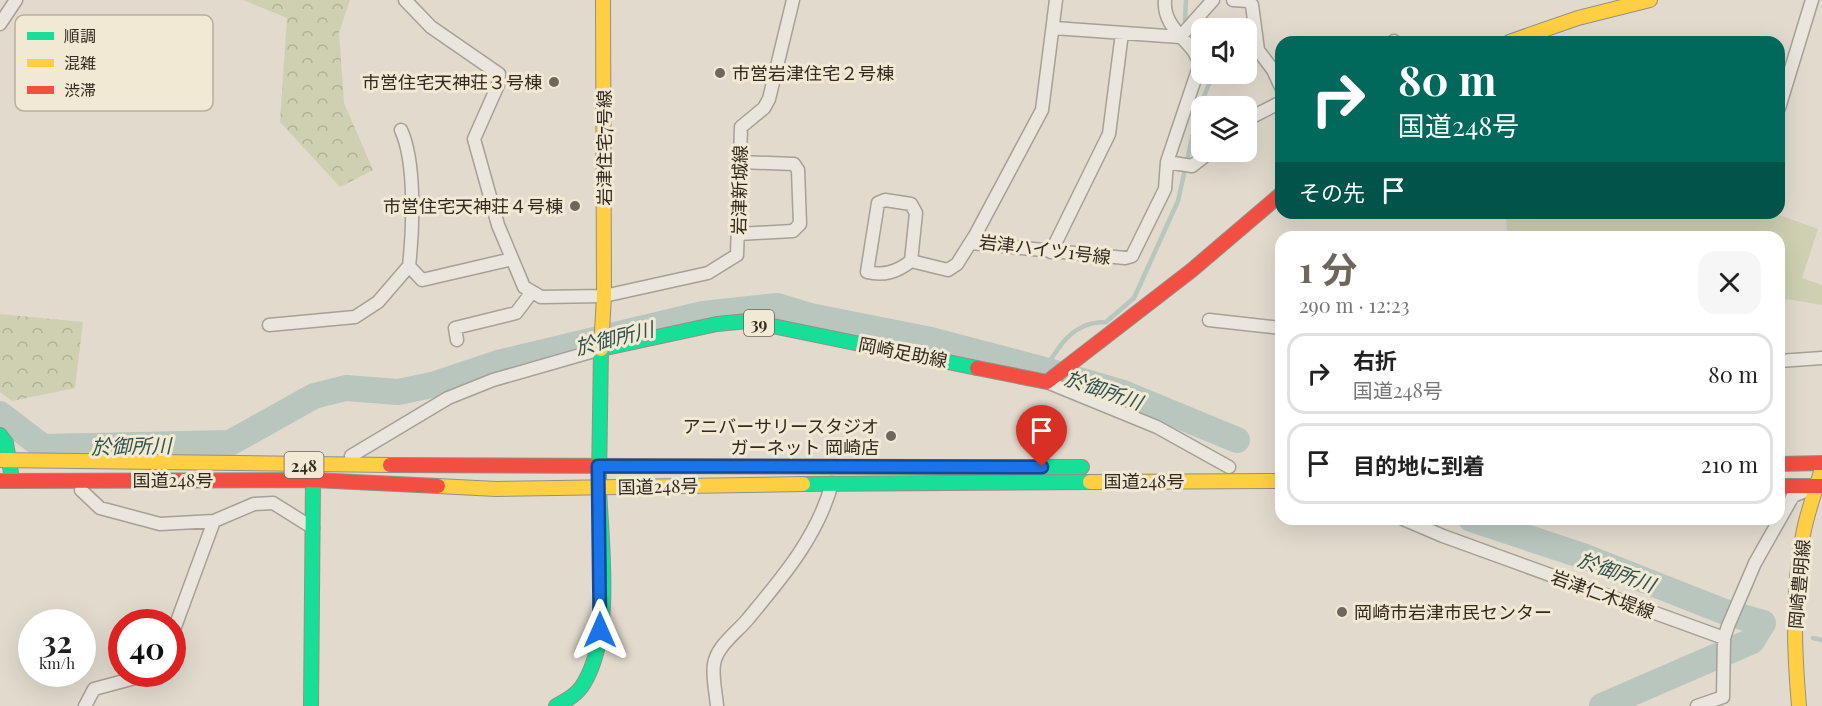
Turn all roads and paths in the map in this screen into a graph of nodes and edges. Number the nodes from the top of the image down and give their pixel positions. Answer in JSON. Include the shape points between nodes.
{"nodes":[{"id":1,"x":16,"y":0,"type":"edge"},
{"id":2,"x":405,"y":0,"type":"edge"},
{"id":3,"x":603,"y":0,"type":"edge"},
{"id":4,"x":793,"y":0,"type":"edge"},
{"id":5,"x":1056,"y":0,"type":"edge"},
{"id":6,"x":1165,"y":0,"type":"edge"},
{"id":7,"x":1214,"y":0,"type":"edge"},
{"id":8,"x":1233,"y":0,"type":"edge"},
{"id":9,"x":1650,"y":0,"type":"edge"},
{"id":10,"x":1812,"y":0,"type":"edge"},
{"id":11,"x":0,"y":24,"type":"edge"},
{"id":12,"x":1054,"y":28,"type":"junction"},
{"id":13,"x":1122,"y":33,"type":"junction"},
{"id":14,"x":1526,"y":36,"type":"edge"},
{"id":15,"x":1180,"y":37,"type":"junction"},
{"id":16,"x":1275,"y":66,"type":"edge"},
{"id":17,"x":1785,"y":88,"type":"edge"},
{"id":18,"x":1275,"y":105,"type":"edge"},
{"id":19,"x":1257,"y":114,"type":"edge"},
{"id":20,"x":401,"y":130,"type":"dead end"},
{"id":21,"x":740,"y":162,"type":"junction"},
{"id":22,"x":1167,"y":162,"type":"junction"},
{"id":23,"x":1197,"y":162,"type":"edge"},
{"id":24,"x":1275,"y":199,"type":"edge"},
{"id":25,"x":739,"y":234,"type":"junction"},
{"id":26,"x":974,"y":236,"type":"junction"},
{"id":27,"x":1051,"y":252,"type":"junction"},
{"id":28,"x":512,"y":259,"type":"junction"},
{"id":29,"x":911,"y":261,"type":"junction"},
{"id":30,"x":409,"y":266,"type":"junction"},
{"id":31,"x":532,"y":292,"type":"junction"},
{"id":32,"x":604,"y":296,"type":"junction"},
{"id":33,"x":1209,"y":320,"type":"dead end"},
{"id":34,"x":269,"y":325,"type":"dead end"},
{"id":35,"x":1275,"y":326,"type":"edge"},
{"id":36,"x":457,"y":340,"type":"dead end"},
{"id":37,"x":601,"y":349,"type":"junction"},
{"id":38,"x":1822,"y":358,"type":"edge"},
{"id":39,"x":1785,"y":361,"type":"edge"},
{"id":40,"x":1049,"y":380,"type":"junction"},
{"id":41,"x":0,"y":435,"type":"edge"},
{"id":42,"x":351,"y":456,"type":"dead end"},
{"id":43,"x":5,"y":460,"type":"edge"},
{"id":44,"x":1822,"y":463,"type":"edge"},
{"id":45,"x":1785,"y":464,"type":"edge"},
{"id":46,"x":598,"y":466,"type":"junction"},
{"id":47,"x":1098,"y":467,"type":"dead end"},
{"id":48,"x":1205,"y":467,"type":"dead end"},
{"id":49,"x":1228,"y":467,"type":"junction"},
{"id":50,"x":1275,"y":468,"type":"edge"},
{"id":51,"x":1822,"y":468,"type":"edge"},
{"id":52,"x":313,"y":480,"type":"junction"},
{"id":53,"x":6,"y":481,"type":"edge"},
{"id":54,"x":1275,"y":482,"type":"edge"},
{"id":55,"x":832,"y":483,"type":"junction"},
{"id":56,"x":1785,"y":486,"type":"edge"},
{"id":57,"x":1820,"y":486,"type":"edge"},
{"id":58,"x":599,"y":487,"type":"junction"},
{"id":59,"x":81,"y":490,"type":"dead end"},
{"id":60,"x":1785,"y":510,"type":"edge"},
{"id":61,"x":214,"y":521,"type":"junction"},
{"id":62,"x":1418,"y":525,"type":"edge"},
{"id":63,"x":1777,"y":525,"type":"edge"},
{"id":64,"x":313,"y":528,"type":"junction"},
{"id":65,"x":182,"y":609,"type":"edge"},
{"id":66,"x":1726,"y":632,"type":"junction"},
{"id":67,"x":108,"y":685,"type":"edge"},
{"id":68,"x":574,"y":703,"type":"edge"},
{"id":69,"x":1799,"y":704,"type":"edge"},
{"id":70,"x":85,"y":706,"type":"edge"},
{"id":71,"x":311,"y":706,"type":"edge"},
{"id":72,"x":556,"y":706,"type":"edge"},
{"id":73,"x":717,"y":706,"type":"edge"},
{"id":74,"x":1697,"y":706,"type":"edge"}],
"edges":[{"from":1,"to":11,"type":"street"},
{"from":2,"to":28,"type":"street","via":[[431,27],[499,74],[498,85],[474,139],[498,225]]},
{"from":3,"to":32,"type":"main road","name":"岩津住宅7号線"},
{"from":4,"to":21,"type":"street","name":"岩津新城線","via":[[769,99],[741,127]]},
{"from":5,"to":12,"type":"street","name":"岩津ハイツ1号線"},
{"from":6,"to":15,"type":"street","name":"岩津ハイツ1号線","via":[[1165,15]]},
{"from":7,"to":15,"type":"street"},
{"from":8,"to":16,"type":"street","via":[[1252,5],[1258,50]]},
{"from":9,"to":14,"type":"main road"},
{"from":10,"to":17,"type":"street"},
{"from":12,"to":13,"type":"street"},
{"from":12,"to":26,"type":"street","name":"岩津ハイツ1号線","via":[[1040,117]]},
{"from":13,"to":15,"type":"street"},
{"from":13,"to":27,"type":"street","via":[[1109,134]]},
{"from":15,"to":22,"type":"street","name":"岩津ハイツ1号線","via":[[1200,64]]},
{"from":18,"to":19,"type":"street"},
{"from":20,"to":30,"type":"street","via":[[409,165]]},
{"from":21,"to":25,"type":"street","name":"岩津新城線"},
{"from":21,"to":25,"type":"street","via":[[794,164],[798,170],[800,224],[794,231]]},
{"from":22,"to":23,"type":"street","via":[[1192,166]]},
{"from":22,"to":27,"type":"street","name":"岩津ハイツ1号線","via":[[1166,189],[1132,256]]},
{"from":24,"to":40,"type":"main road","via":[[1192,270]]},
{"from":25,"to":32,"type":"street","name":"岩津新城線","via":[[737,255],[723,267]]},
{"from":26,"to":27,"type":"street","name":"岩津ハイツ1号線","via":[[971,243]]},
{"from":26,"to":29,"type":"street","via":[[957,264],[948,270]]},
{"from":28,"to":30,"type":"street","via":[[422,280]]},
{"from":28,"to":31,"type":"street","via":[[525,287]]},
{"from":29,"to":29,"type":"street","via":[[892,272],[867,272],[878,203],[885,200],[910,204],[916,213]]},
{"from":30,"to":34,"type":"street","via":[[378,302],[355,317]]},
{"from":31,"to":32,"type":"street","name":"岩津新城線","via":[[541,297]]},
{"from":31,"to":36,"type":"street","via":[[516,313],[455,328]]},
{"from":32,"to":37,"type":"main road","name":"岩津住宅7号線"},
{"from":33,"to":35,"type":"street"},
{"from":37,"to":40,"type":"main road","name":"岡崎足助線","number":"39","via":[[748,321]]},
{"from":37,"to":42,"type":"street","via":[[493,380],[448,398]]},
{"from":37,"to":46,"type":"main road"},
{"from":38,"to":39,"type":"street"},
{"from":40,"to":49,"type":"street","via":[[1157,428]]},
{"from":41,"to":43,"type":"main road","via":[[6,443]]},
{"from":43,"to":46,"type":"main road","name":"国道248号","number":"248"},
{"from":43,"to":53,"type":"main road"},
{"from":44,"to":45,"type":"main road"},
{"from":46,"to":47,"type":"main road","name":"国道248号","number":"248"},
{"from":46,"to":58,"type":"main road"},
{"from":48,"to":49,"type":"main road","name":"国道248号"},
{"from":49,"to":50,"type":"main road","name":"国道248号"},
{"from":51,"to":57,"type":"main road","name":"岡崎豊明線"},
{"from":52,"to":53,"type":"main road","name":"国道248号","number":"248"},
{"from":52,"to":58,"type":"main road","name":"国道248号","number":"248","via":[[496,489]]},
{"from":52,"to":64,"type":"main road"},
{"from":54,"to":55,"type":"main road","name":"国道248号","number":"248"},
{"from":55,"to":58,"type":"main road","name":"国道248号","number":"248"},
{"from":55,"to":73,"type":"street","via":[[825,509],[806,545],[722,648],[714,664]]},
{"from":56,"to":57,"type":"main road"},
{"from":57,"to":60,"type":"street","via":[[1793,496]]},
{"from":57,"to":69,"type":"main road","name":"岡崎豊明線","via":[[1803,532],[1795,595]]},
{"from":58,"to":68,"type":"main road","via":[[600,630],[595,656]]},
{"from":59,"to":61,"type":"street","via":[[100,508],[132,518],[160,524]]},
{"from":61,"to":64,"type":"street","via":[[254,504],[273,503]]},
{"from":61,"to":65,"type":"street"},
{"from":62,"to":66,"type":"street","name":"岩津仁木堤線"},
{"from":63,"to":66,"type":"street","via":[[1755,563]]},
{"from":64,"to":71,"type":"main road"},
{"from":66,"to":74,"type":"street","via":[[1722,697]]},
{"from":67,"to":70,"type":"street","via":[[94,689]]},
{"from":68,"to":72,"type":"main road"}]}
